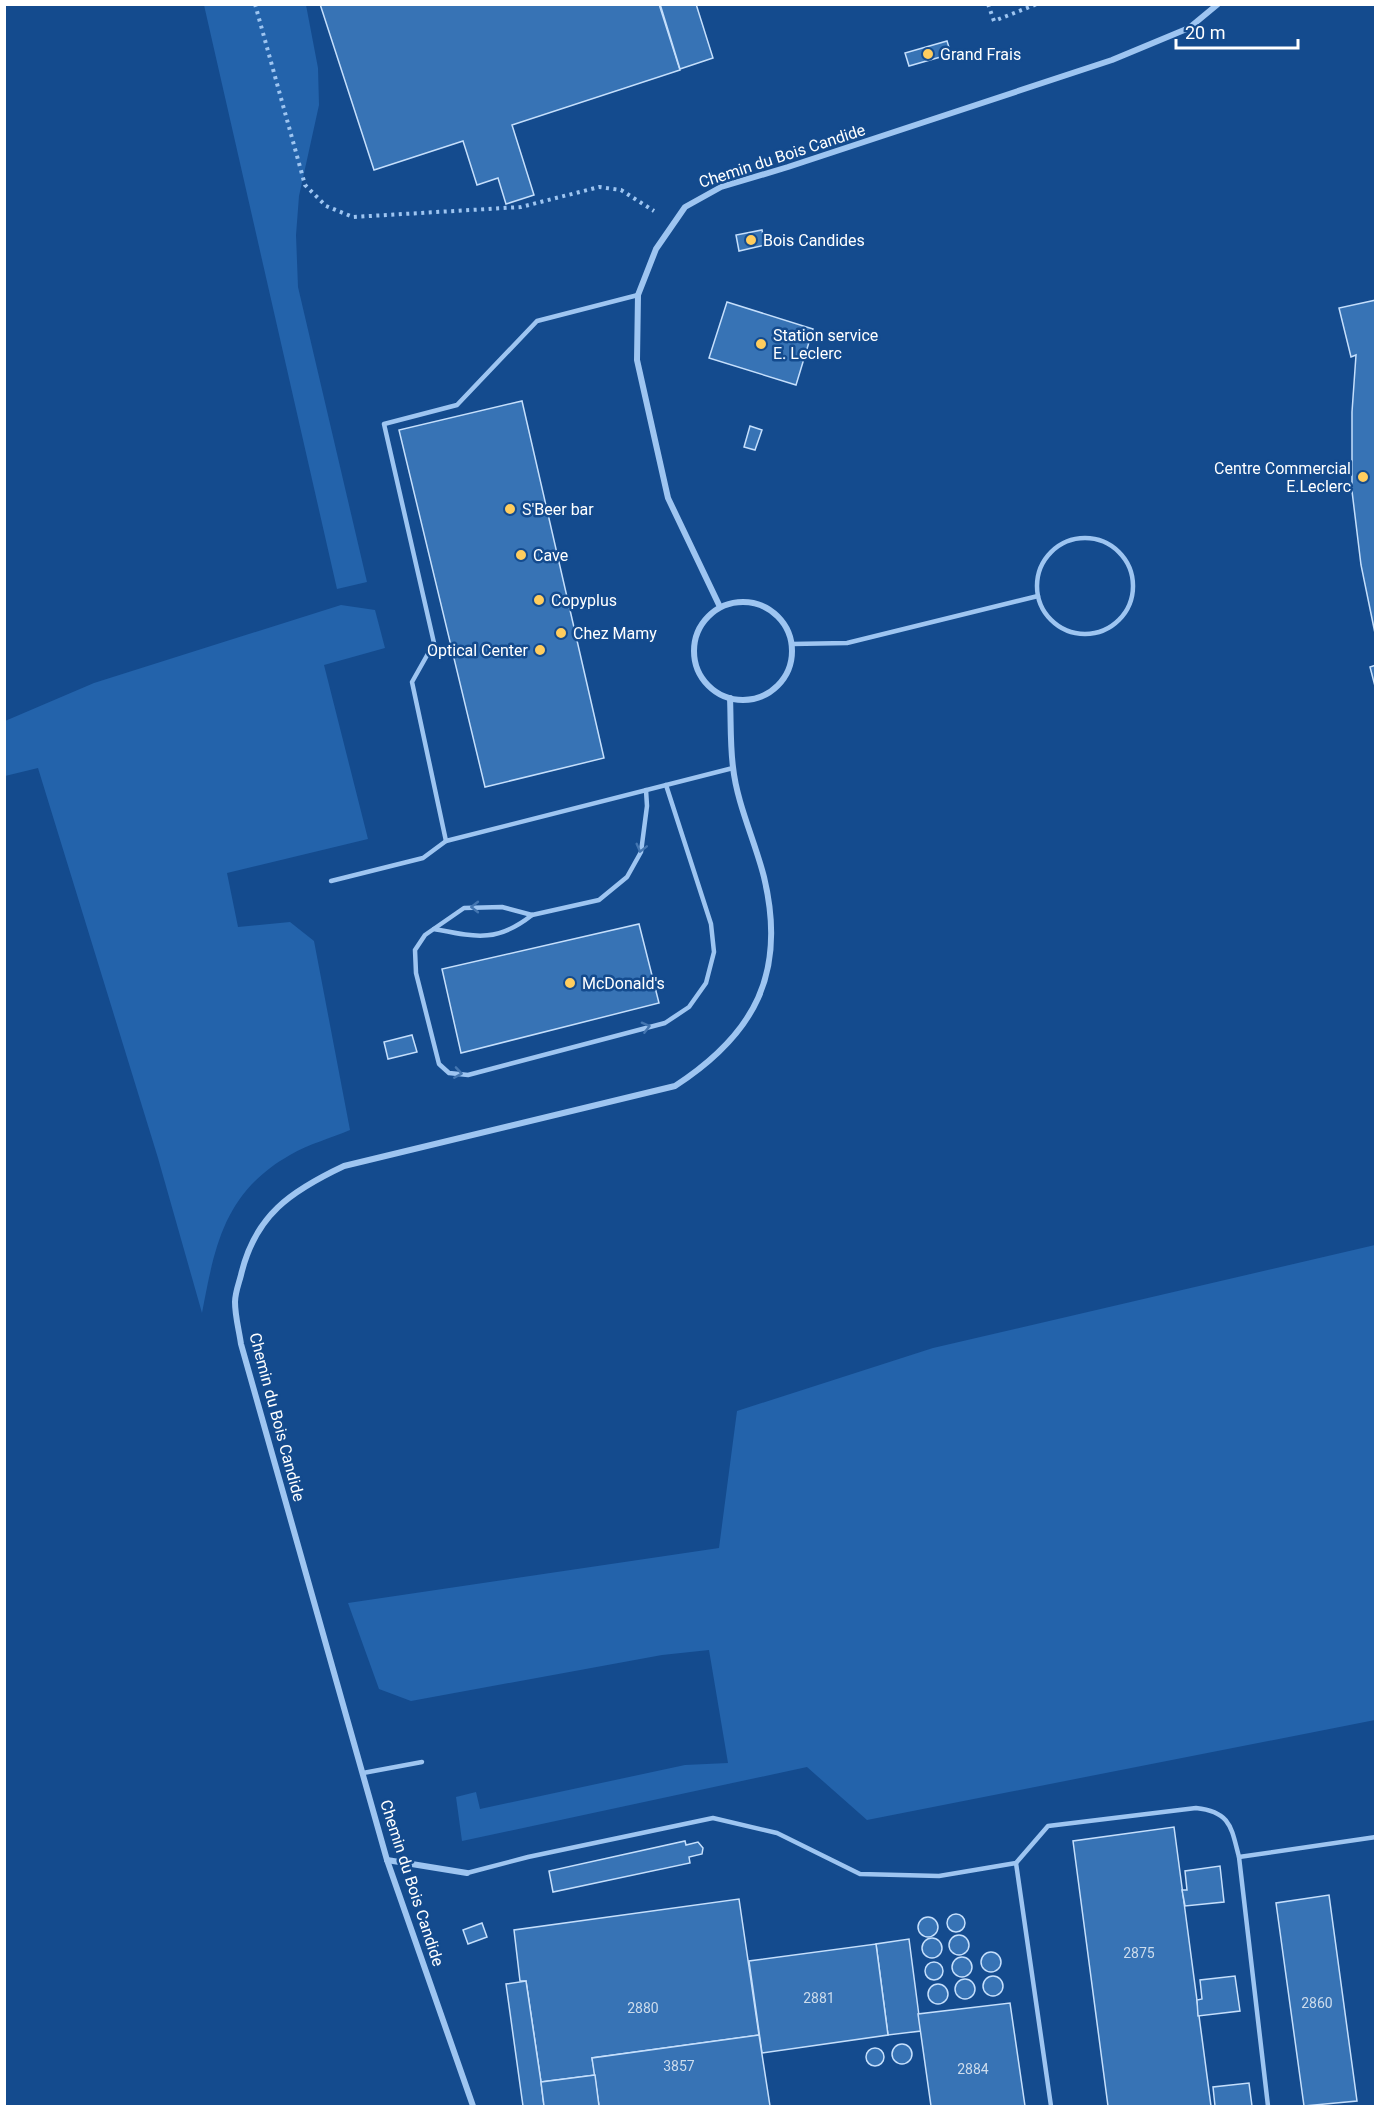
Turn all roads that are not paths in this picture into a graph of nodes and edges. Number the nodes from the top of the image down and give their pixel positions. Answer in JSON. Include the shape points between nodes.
{"nodes":[{"id":1,"x":1218,"y":4,"type":"edge"},
{"id":2,"x":638,"y":295,"type":"junction"},
{"id":3,"x":1038,"y":596,"type":"junction"},
{"id":4,"x":720,"y":607,"type":"junction"},
{"id":5,"x":792,"y":644,"type":"junction"},
{"id":6,"x":730,"y":698,"type":"junction"},
{"id":7,"x":733,"y":768,"type":"junction"},
{"id":8,"x":666,"y":785,"type":"junction"},
{"id":9,"x":646,"y":790,"type":"junction"},
{"id":10,"x":446,"y":841,"type":"junction"},
{"id":11,"x":331,"y":881,"type":"dead end"},
{"id":12,"x":532,"y":915,"type":"junction"},
{"id":13,"x":433,"y":928,"type":"junction"},
{"id":14,"x":422,"y":1762,"type":"dead end"},
{"id":15,"x":363,"y":1773,"type":"junction"},
{"id":16,"x":1376,"y":1837,"type":"edge"},
{"id":17,"x":1239,"y":1857,"type":"junction"},
{"id":18,"x":387,"y":1860,"type":"junction"},
{"id":19,"x":1016,"y":1863,"type":"junction"},
{"id":20,"x":467,"y":1873,"type":"joint"},
{"id":21,"x":473,"y":2106,"type":"edge"},
{"id":22,"x":1051,"y":2106,"type":"edge"},
{"id":23,"x":1268,"y":2106,"type":"edge"}],
"edges":[{"from":1,"to":2,"type":"street","name":"Chemin du Bois Candide","via":[[1190,28],[1112,60],[721,187],[685,207],[672,222],[646,269]]},
{"from":2,"to":4,"type":"street","name":"Chemin du Bois Candide","via":[[636,360],[668,498]]},
{"from":2,"to":10,"type":"lane","via":[[537,321],[458,405],[384,424],[434,643],[412,682]]},
{"from":3,"to":3,"type":"lane","via":[[1051,620],[1066,630],[1097,632],[1124,615],[1131,599],[1132,574],[1121,553],[1103,541],[1071,539],[1046,557],[1038,575]]},
{"from":3,"to":5,"type":"lane","via":[[847,643]]},
{"from":4,"to":5,"type":"street","via":[[735,602],[766,606],[787,629]]},
{"from":4,"to":6,"type":"street","via":[[706,617],[693,648],[703,680],[715,692]]},
{"from":5,"to":6,"type":"street","via":[[792,659],[777,687],[747,700]]},
{"from":6,"to":7,"type":"street","name":"Chemin du Bois Candide"},
{"from":7,"to":8,"type":"lane"},
{"from":7,"to":15,"type":"street","name":"Chemin du Bois Candide","via":[[764,878],[770,948],[765,981],[756,1004],[722,1051],[675,1086],[345,1166],[309,1182],[280,1203],[261,1225],[245,1256],[235,1301],[241,1344]]},
{"from":8,"to":9,"type":"lane"},
{"from":13,"to":8,"type":"lane","one_way":true,"via":[[415,950],[416,974],[439,1064],[449,1073],[468,1075],[665,1023],[689,1007],[706,983],[714,952],[711,924]]},
{"from":9,"to":10,"type":"lane"},
{"from":9,"to":12,"type":"lane","one_way":true,"via":[[641,852],[627,877],[599,900]]},
{"from":10,"to":11,"type":"lane","via":[[423,858]]},
{"from":12,"to":13,"type":"lane","one_way":true,"via":[[502,907],[464,908]]},
{"from":12,"to":13,"type":"lane","via":[[515,929],[490,937]]},
{"from":14,"to":15,"type":"lane"},
{"from":15,"to":18,"type":"street","name":"Chemin du Bois Candide"},
{"from":16,"to":17,"type":"lane"},
{"from":17,"to":19,"type":"lane","via":[[1227,1820],[1210,1810],[1196,1808],[1048,1826]]},
{"from":17,"to":23,"type":"lane"},
{"from":18,"to":20,"type":"street"},
{"from":18,"to":21,"type":"street","name":"Chemin du Bois Candide"},
{"from":19,"to":20,"type":"lane","via":[[939,1876],[860,1874],[777,1833],[713,1818]]},
{"from":19,"to":22,"type":"lane"}]}
